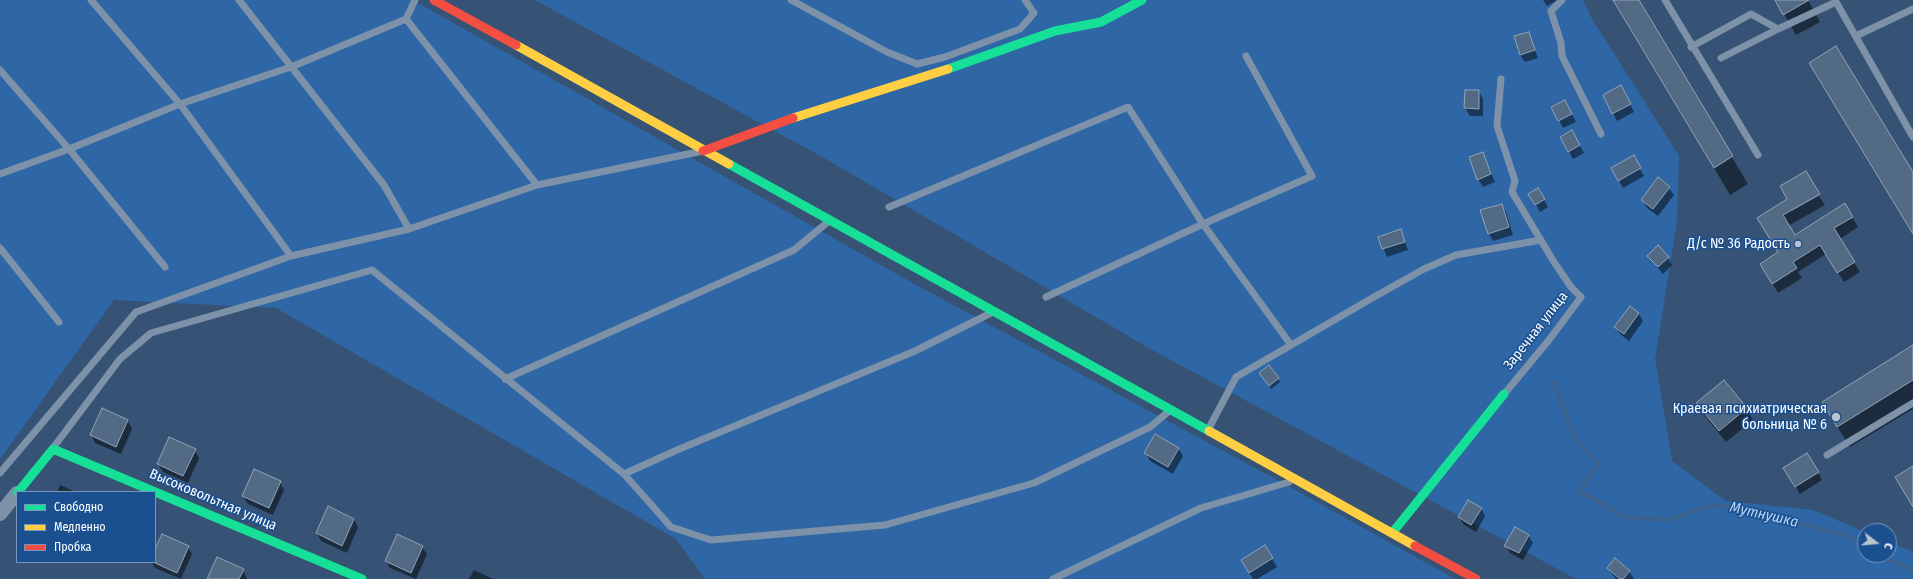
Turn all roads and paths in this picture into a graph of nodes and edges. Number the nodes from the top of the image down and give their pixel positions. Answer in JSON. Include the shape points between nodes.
{"nodes":[{"id":1,"x":91,"y":0,"type":"edge"},
{"id":2,"x":239,"y":0,"type":"edge"},
{"id":3,"x":415,"y":0,"type":"edge"},
{"id":4,"x":434,"y":0,"type":"edge"},
{"id":5,"x":791,"y":0,"type":"edge"},
{"id":6,"x":1025,"y":0,"type":"edge"},
{"id":7,"x":1142,"y":0,"type":"edge"},
{"id":8,"x":1562,"y":0,"type":"edge"},
{"id":9,"x":1665,"y":0,"type":"edge"},
{"id":10,"x":1836,"y":1,"type":"edge"},
{"id":11,"x":1913,"y":9,"type":"edge"},
{"id":12,"x":406,"y":19,"type":"junction"},
{"id":13,"x":1778,"y":28,"type":"junction"},
{"id":14,"x":1856,"y":36,"type":"junction"},
{"id":15,"x":1691,"y":47,"type":"junction"},
{"id":16,"x":1246,"y":56,"type":"dead end"},
{"id":17,"x":1721,"y":58,"type":"dead end"},
{"id":18,"x":291,"y":67,"type":"junction"},
{"id":19,"x":0,"y":70,"type":"edge"},
{"id":20,"x":1501,"y":79,"type":"dead end"},
{"id":21,"x":180,"y":104,"type":"junction"},
{"id":22,"x":1602,"y":134,"type":"dead end"},
{"id":23,"x":1913,"y":137,"type":"edge"},
{"id":24,"x":69,"y":149,"type":"junction"},
{"id":25,"x":704,"y":151,"type":"junction"},
{"id":26,"x":1758,"y":155,"type":"dead end"},
{"id":27,"x":0,"y":174,"type":"edge"},
{"id":28,"x":537,"y":185,"type":"junction"},
{"id":29,"x":888,"y":207,"type":"dead end"},
{"id":30,"x":831,"y":220,"type":"junction"},
{"id":31,"x":1203,"y":224,"type":"junction"},
{"id":32,"x":409,"y":229,"type":"junction"},
{"id":33,"x":1541,"y":240,"type":"junction"},
{"id":34,"x":0,"y":248,"type":"edge"},
{"id":35,"x":291,"y":256,"type":"junction"},
{"id":36,"x":165,"y":267,"type":"dead end"},
{"id":37,"x":1046,"y":297,"type":"dead end"},
{"id":38,"x":995,"y":311,"type":"junction"},
{"id":39,"x":59,"y":322,"type":"dead end"},
{"id":40,"x":1291,"y":345,"type":"junction"},
{"id":41,"x":505,"y":379,"type":"junction"},
{"id":42,"x":1504,"y":394,"type":"joint"},
{"id":43,"x":1913,"y":403,"type":"edge"},
{"id":44,"x":1170,"y":410,"type":"junction"},
{"id":45,"x":1208,"y":430,"type":"junction"},
{"id":46,"x":53,"y":448,"type":"junction"},
{"id":47,"x":1827,"y":454,"type":"dead end"},
{"id":48,"x":0,"y":473,"type":"edge"},
{"id":49,"x":624,"y":474,"type":"junction"},
{"id":50,"x":1297,"y":479,"type":"junction"},
{"id":51,"x":18,"y":491,"type":"edge"},
{"id":52,"x":154,"y":491,"type":"edge"},
{"id":53,"x":156,"y":492,"type":"edge"},
{"id":54,"x":16,"y":493,"type":"edge"},
{"id":55,"x":0,"y":514,"type":"edge"},
{"id":56,"x":1393,"y":532,"type":"junction"},
{"id":57,"x":362,"y":579,"type":"edge"},
{"id":58,"x":1053,"y":579,"type":"edge"},
{"id":59,"x":1476,"y":579,"type":"edge"}],
"edges":[{"from":1,"to":21,"type":"lane"},
{"from":2,"to":18,"type":"lane"},
{"from":3,"to":12,"type":"lane"},
{"from":4,"to":25,"type":"main road"},
{"from":5,"to":6,"type":"lane","via":[[887,52],[917,64],[945,57],[1020,28],[1034,13]]},
{"from":7,"to":25,"type":"main road","via":[[1101,22],[1055,31],[924,77],[799,116]]},
{"from":8,"to":22,"type":"lane","via":[[1551,11],[1561,43],[1562,56]]},
{"from":9,"to":15,"type":"lane"},
{"from":10,"to":13,"type":"lane"},
{"from":10,"to":14,"type":"lane"},
{"from":11,"to":14,"type":"lane"},
{"from":12,"to":18,"type":"lane"},
{"from":12,"to":28,"type":"lane"},
{"from":13,"to":15,"type":"lane","via":[[1751,14]]},
{"from":13,"to":17,"type":"lane"},
{"from":14,"to":23,"type":"lane"},
{"from":15,"to":26,"type":"lane"},
{"from":16,"to":31,"type":"lane","via":[[1312,176]]},
{"from":18,"to":21,"type":"lane"},
{"from":18,"to":32,"type":"lane","via":[[384,185]]},
{"from":19,"to":24,"type":"lane"},
{"from":20,"to":33,"type":"lane","name":"Заречная улица","via":[[1497,126],[1515,181],[1512,192]]},
{"from":21,"to":24,"type":"lane"},
{"from":21,"to":35,"type":"lane"},
{"from":24,"to":27,"type":"lane"},
{"from":24,"to":36,"type":"lane"},
{"from":25,"to":28,"type":"lane"},
{"from":25,"to":30,"type":"main road"},
{"from":28,"to":32,"type":"lane"},
{"from":29,"to":31,"type":"lane","via":[[1128,107]]},
{"from":30,"to":38,"type":"main road"},
{"from":30,"to":41,"type":"lane","via":[[794,250]]},
{"from":31,"to":37,"type":"lane"},
{"from":31,"to":40,"type":"lane"},
{"from":32,"to":35,"type":"lane"},
{"from":33,"to":40,"type":"lane","via":[[1456,255],[1424,269]]},
{"from":33,"to":42,"type":"lane","name":"Заречная улица","via":[[1580,297],[1549,340]]},
{"from":34,"to":39,"type":"lane"},
{"from":35,"to":48,"type":"lane","via":[[136,312]]},
{"from":38,"to":44,"type":"main road"},
{"from":38,"to":49,"type":"lane","via":[[915,351]]},
{"from":40,"to":45,"type":"lane","via":[[1236,377]]},
{"from":41,"to":46,"type":"lane","via":[[372,270],[151,333],[120,359]]},
{"from":41,"to":49,"type":"lane"},
{"from":42,"to":56,"type":"main road","name":"Заречная улица"},
{"from":43,"to":47,"type":"lane"},
{"from":44,"to":45,"type":"main road"},
{"from":44,"to":49,"type":"lane","via":[[1150,427],[1034,483],[885,526],[711,540],[671,527]]},
{"from":45,"to":50,"type":"main road"},
{"from":46,"to":51,"type":"main road"},
{"from":46,"to":52,"type":"main road","name":"Высоковольтная улица"},
{"from":50,"to":56,"type":"main road"},
{"from":50,"to":58,"type":"lane","via":[[1201,508]]},
{"from":53,"to":57,"type":"main road","name":"Высоковольтная улица"},
{"from":54,"to":55,"type":"street"},
{"from":56,"to":59,"type":"main road"}]}
